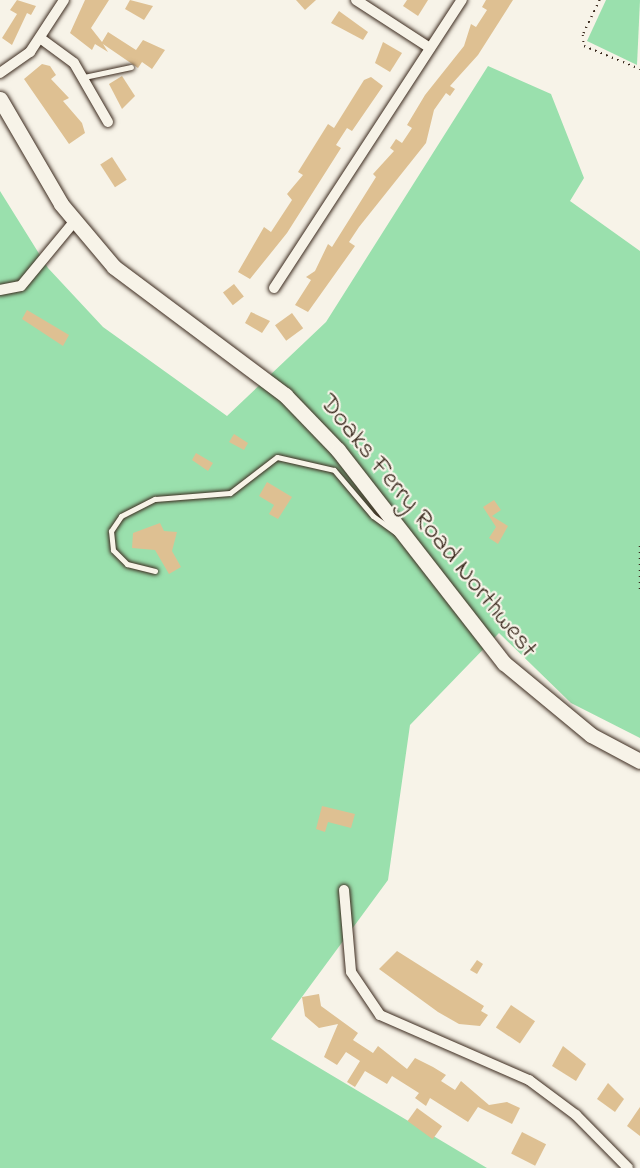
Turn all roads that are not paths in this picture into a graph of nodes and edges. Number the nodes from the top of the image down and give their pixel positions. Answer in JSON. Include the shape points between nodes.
{"nodes":[{"id":1,"x":64,"y":0,"type":"edge"},
{"id":2,"x":356,"y":0,"type":"edge"},
{"id":3,"x":462,"y":0,"type":"edge"},
{"id":4,"x":40,"y":38,"type":"junction"},
{"id":5,"x":430,"y":48,"type":"junction"},
{"id":6,"x":132,"y":67,"type":"dead end"},
{"id":7,"x":0,"y":73,"type":"edge"},
{"id":8,"x":82,"y":78,"type":"junction"},
{"id":9,"x":0,"y":99,"type":"edge"},
{"id":10,"x":108,"y":122,"type":"dead end"},
{"id":11,"x":74,"y":222,"type":"junction"},
{"id":12,"x":274,"y":288,"type":"dead end"},
{"id":13,"x":0,"y":290,"type":"edge"},
{"id":14,"x":404,"y":536,"type":"junction"},
{"id":15,"x":155,"y":571,"type":"dead end"},
{"id":16,"x":640,"y":761,"type":"edge"},
{"id":17,"x":344,"y":890,"type":"dead end"},
{"id":18,"x":628,"y":1168,"type":"edge"}],
"edges":[{"from":1,"to":4,"type":"street"},
{"from":2,"to":5,"type":"street"},
{"from":3,"to":5,"type":"street"},
{"from":4,"to":7,"type":"street","via":[[30,52]]},
{"from":4,"to":8,"type":"street","via":[[68,55]]},
{"from":5,"to":12,"type":"street"},
{"from":6,"to":8,"type":"lane"},
{"from":8,"to":10,"type":"street"},
{"from":9,"to":11,"type":"main road","name":"Doaks Ferry Road Northwest"},
{"from":11,"to":13,"type":"street","via":[[21,286]]},
{"from":11,"to":14,"type":"main road","name":"Doaks Ferry Road Northwest","via":[[128,281],[285,395],[338,450]]},
{"from":14,"to":15,"type":"lane","via":[[373,516],[334,470],[277,457],[266,460],[230,493],[155,499],[121,516],[111,531],[113,550],[127,564]]},
{"from":14,"to":16,"type":"main road","name":"Doaks Ferry Road Northwest","via":[[518,676],[591,735]]},
{"from":17,"to":18,"type":"street","via":[[351,972],[380,1015],[530,1080],[576,1115]]}]}
